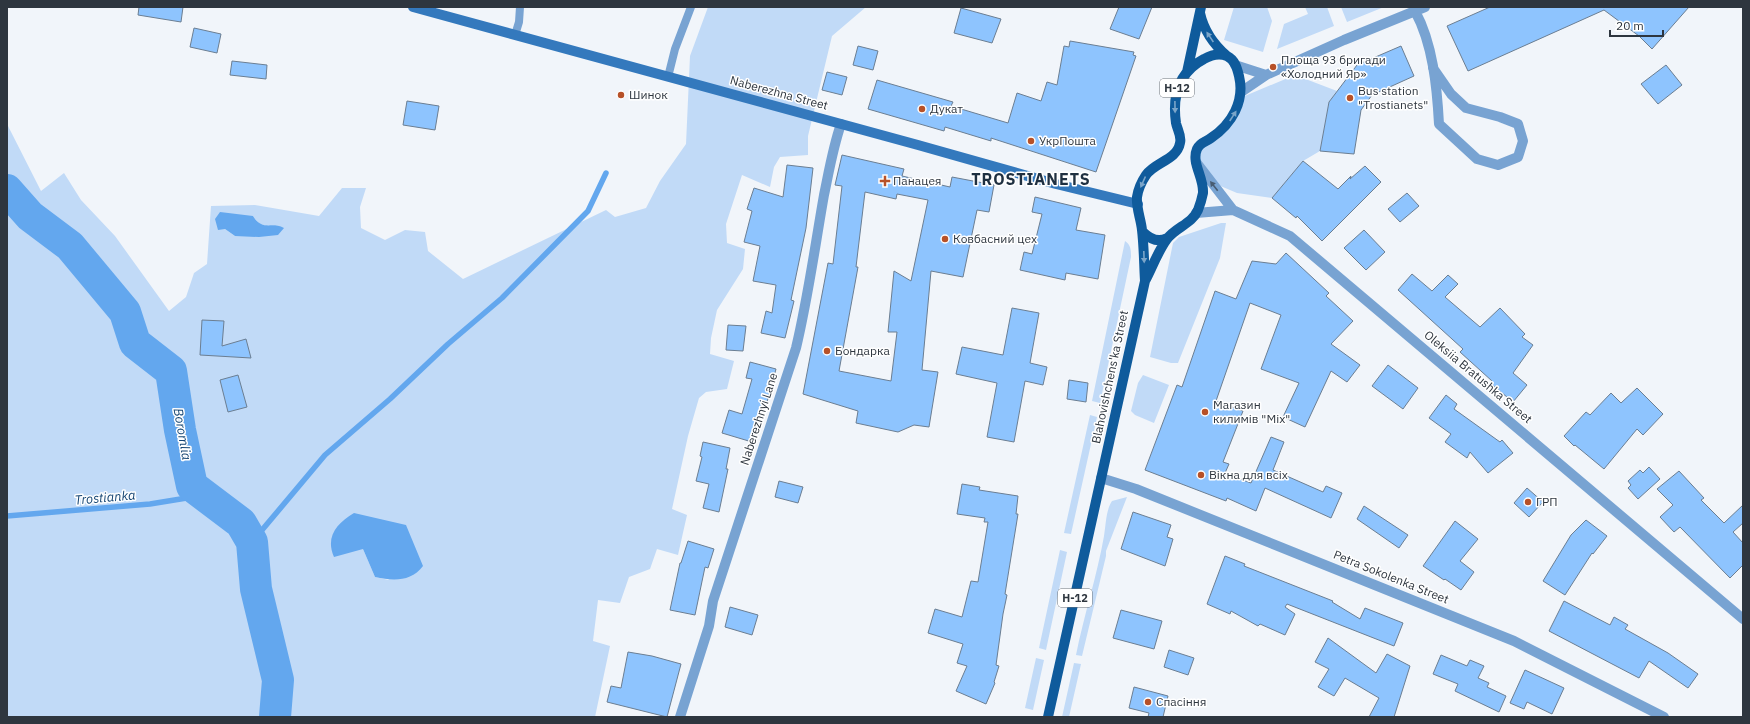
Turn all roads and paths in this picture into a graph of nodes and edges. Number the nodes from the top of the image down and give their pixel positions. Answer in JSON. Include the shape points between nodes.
{"nodes":[{"id":1,"x":413,"y":7,"type":"edge"},
{"id":2,"x":520,"y":7,"type":"edge"},
{"id":3,"x":691,"y":7,"type":"edge"},
{"id":4,"x":1426,"y":7,"type":"edge"},
{"id":5,"x":1200,"y":9,"type":"edge"},
{"id":6,"x":1415,"y":11,"type":"junction"},
{"id":7,"x":515,"y":35,"type":"junction"},
{"id":8,"x":1233,"y":62,"type":"junction"},
{"id":9,"x":1433,"y":68,"type":"junction"},
{"id":10,"x":1187,"y":72,"type":"junction"},
{"id":11,"x":1266,"y":75,"type":"junction"},
{"id":12,"x":668,"y":77,"type":"junction"},
{"id":13,"x":1241,"y":92,"type":"junction"},
{"id":14,"x":841,"y":124,"type":"junction"},
{"id":15,"x":1196,"y":162,"type":"junction"},
{"id":16,"x":1138,"y":204,"type":"junction"},
{"id":17,"x":1233,"y":210,"type":"junction"},
{"id":18,"x":1196,"y":213,"type":"junction"},
{"id":19,"x":1143,"y":232,"type":"junction"},
{"id":20,"x":1167,"y":238,"type":"junction"},
{"id":21,"x":1144,"y":281,"type":"junction"},
{"id":22,"x":1101,"y":478,"type":"junction"},
{"id":23,"x":1743,"y":619,"type":"edge"},
{"id":24,"x":680,"y":717,"type":"edge"},
{"id":25,"x":1048,"y":717,"type":"edge"},
{"id":26,"x":1664,"y":717,"type":"edge"}],
"edges":[{"from":1,"to":7,"type":"main road","name":"Naberezhna Street"},
{"from":2,"to":7,"type":"lane"},
{"from":3,"to":12,"type":"lane","via":[[675,49]]},
{"from":4,"to":6,"type":"street"},
{"from":8,"to":5,"type":"main road","one_way":true,"via":[[1208,35]]},
{"from":5,"to":10,"type":"main road"},
{"from":6,"to":9,"type":"street","via":[[1427,40]]},
{"from":6,"to":11,"type":"street"},
{"from":7,"to":12,"type":"main road","name":"Naberezhna Street"},
{"from":8,"to":10,"type":"main road","number":"Н-12","via":[[1220,54],[1210,56]]},
{"from":8,"to":11,"type":"street"},
{"from":8,"to":13,"type":"main road","via":[[1240,79]]},
{"from":9,"to":9,"type":"street","via":[[1439,124],[1477,159],[1498,165],[1518,157],[1523,141],[1518,124],[1466,108],[1451,94]]},
{"from":10,"to":16,"type":"main road","number":"Н-12","one_way":true,"via":[[1175,98],[1180,145],[1176,152],[1146,174],[1138,192]]},
{"from":11,"to":13,"type":"street"},
{"from":12,"to":14,"type":"main road","name":"Naberezhna Street"},
{"from":15,"to":13,"type":"main road","one_way":true,"via":[[1197,149],[1204,141],[1216,135],[1233,117]]},
{"from":14,"to":16,"type":"main road","name":"Naberezhna Street","via":[[1056,184]]},
{"from":14,"to":24,"type":"street","name":"Naberezhnyi Lane","via":[[834,142],[806,308],[796,348],[713,601],[709,626]]},
{"from":17,"to":15,"type":"street","name":"Oleksiia Bratushka Street","one_way":true},
{"from":15,"to":18,"type":"main road","number":"Н-12","via":[[1203,192]]},
{"from":16,"to":19,"type":"main road","number":"Н-12"},
{"from":17,"to":18,"type":"street"},
{"from":17,"to":23,"type":"street","name":"Oleksiia Bratushka Street","via":[[1290,236]]},
{"from":18,"to":20,"type":"main road","number":"Н-12","via":[[1190,221]]},
{"from":19,"to":20,"type":"main road","via":[[1151,239]]},
{"from":19,"to":21,"type":"main road","name":"Blahovishchens'ka Street","number":"Н-12","one_way":true},
{"from":20,"to":21,"type":"main road","name":"Blahovishchens'ka Street","number":"Н-12"},
{"from":21,"to":22,"type":"main road","name":"Blahovishchens'ka Street","number":"Н-12"},
{"from":22,"to":25,"type":"main road","number":"Н-12"},
{"from":22,"to":26,"type":"street","name":"Petra Sokolenka Street","via":[[1136,489],[1514,641]]}]}
